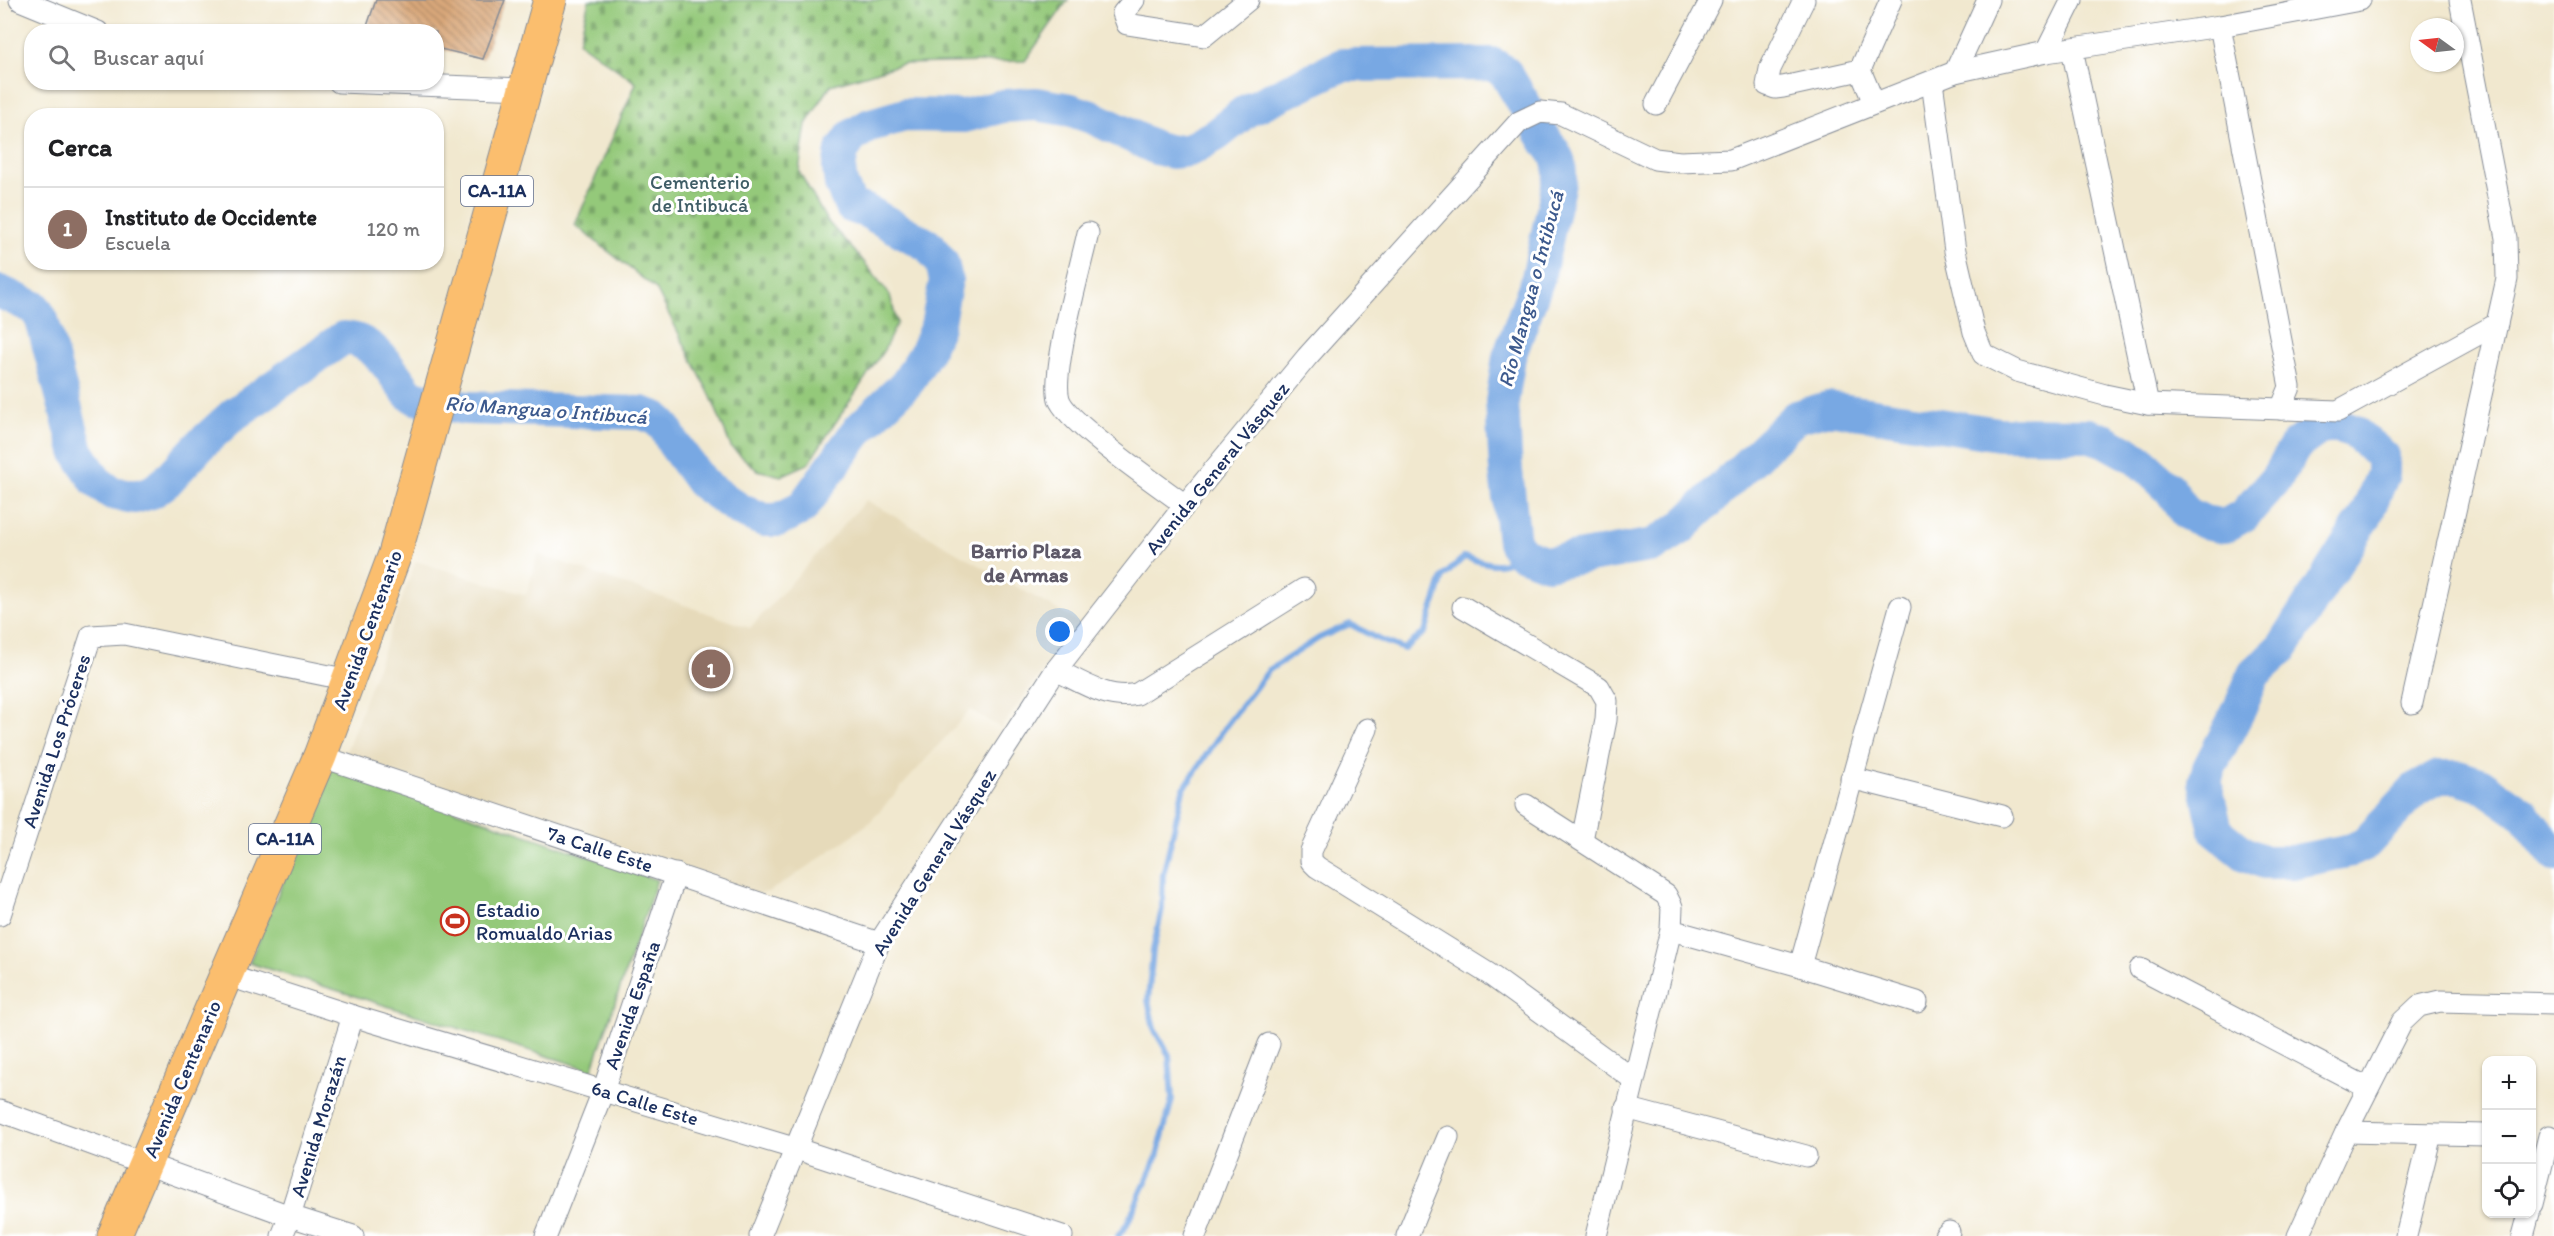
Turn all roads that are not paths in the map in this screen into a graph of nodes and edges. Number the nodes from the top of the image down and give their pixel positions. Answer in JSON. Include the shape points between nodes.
{"nodes":[{"id":1,"x":20,"y":0,"type":"edge"},
{"id":2,"x":550,"y":0,"type":"edge"},
{"id":3,"x":1134,"y":0,"type":"edge"},
{"id":4,"x":1248,"y":0,"type":"edge"},
{"id":5,"x":1711,"y":0,"type":"edge"},
{"id":6,"x":1804,"y":0,"type":"edge"},
{"id":7,"x":1891,"y":0,"type":"edge"},
{"id":8,"x":1988,"y":0,"type":"edge"},
{"id":9,"x":2072,"y":0,"type":"edge"},
{"id":10,"x":2360,"y":0,"type":"edge"},
{"id":11,"x":2460,"y":0,"type":"edge"},
{"id":12,"x":2329,"y":3,"type":"edge"},
{"id":13,"x":78,"y":24,"type":"edge"},
{"id":14,"x":2220,"y":26,"type":"junction"},
{"id":15,"x":2072,"y":49,"type":"junction"},
{"id":16,"x":2046,"y":52,"type":"junction"},
{"id":17,"x":1860,"y":70,"type":"junction"},
{"id":18,"x":1955,"y":72,"type":"junction"},
{"id":19,"x":1932,"y":82,"type":"junction"},
{"id":20,"x":444,"y":86,"type":"edge"},
{"id":21,"x":526,"y":89,"type":"junction"},
{"id":22,"x":1656,"y":104,"type":"dead end"},
{"id":23,"x":1874,"y":104,"type":"junction"},
{"id":24,"x":1088,"y":232,"type":"dead end"},
{"id":25,"x":2497,"y":324,"type":"junction"},
{"id":26,"x":2148,"y":404,"type":"junction"},
{"id":27,"x":2281,"y":409,"type":"junction"},
{"id":28,"x":1185,"y":504,"type":"junction"},
{"id":29,"x":1304,"y":589,"type":"dead end"},
{"id":30,"x":1463,"y":607,"type":"dead end"},
{"id":31,"x":1900,"y":607,"type":"dead end"},
{"id":32,"x":1056,"y":670,"type":"junction"},
{"id":33,"x":349,"y":680,"type":"junction"},
{"id":34,"x":2412,"y":703,"type":"dead end"},
{"id":35,"x":1367,"y":729,"type":"dead end"},
{"id":36,"x":320,"y":756,"type":"junction"},
{"id":37,"x":1851,"y":778,"type":"junction"},
{"id":38,"x":1526,"y":805,"type":"dead end"},
{"id":39,"x":2002,"y":816,"type":"dead end"},
{"id":40,"x":1582,"y":840,"type":"junction"},
{"id":41,"x":676,"y":874,"type":"junction"},
{"id":42,"x":0,"y":915,"type":"edge"},
{"id":43,"x":1671,"y":930,"type":"junction"},
{"id":44,"x":879,"y":943,"type":"junction"},
{"id":45,"x":1800,"y":966,"type":"junction"},
{"id":46,"x":2140,"y":969,"type":"dead end"},
{"id":47,"x":226,"y":975,"type":"junction"},
{"id":48,"x":1917,"y":1002,"type":"dead end"},
{"id":49,"x":2554,"y":1004,"type":"edge"},
{"id":50,"x":353,"y":1016,"type":"junction"},
{"id":51,"x":1269,"y":1044,"type":"dead end"},
{"id":52,"x":1633,"y":1079,"type":"junction"},
{"id":53,"x":2368,"y":1088,"type":"junction"},
{"id":54,"x":603,"y":1091,"type":"junction"},
{"id":55,"x":1626,"y":1108,"type":"junction"},
{"id":56,"x":0,"y":1111,"type":"edge"},
{"id":57,"x":2346,"y":1132,"type":"junction"},
{"id":58,"x":2432,"y":1134,"type":"junction"},
{"id":59,"x":2482,"y":1135,"type":"edge"},
{"id":60,"x":2545,"y":1135,"type":"edge"},
{"id":61,"x":1448,"y":1137,"type":"dead end"},
{"id":62,"x":797,"y":1149,"type":"junction"},
{"id":63,"x":1806,"y":1156,"type":"dead end"},
{"id":64,"x":146,"y":1164,"type":"junction"},
{"id":65,"x":2536,"y":1183,"type":"edge"},
{"id":66,"x":290,"y":1216,"type":"junction"},
{"id":67,"x":2528,"y":1218,"type":"edge"},
{"id":68,"x":114,"y":1236,"type":"edge"},
{"id":69,"x":282,"y":1236,"type":"edge"},
{"id":70,"x":353,"y":1236,"type":"edge"},
{"id":71,"x":546,"y":1236,"type":"edge"},
{"id":72,"x":760,"y":1236,"type":"edge"},
{"id":73,"x":1062,"y":1236,"type":"edge"},
{"id":74,"x":1195,"y":1236,"type":"edge"},
{"id":75,"x":1407,"y":1236,"type":"edge"},
{"id":76,"x":1596,"y":1236,"type":"edge"},
{"id":77,"x":2298,"y":1236,"type":"edge"},
{"id":78,"x":2406,"y":1236,"type":"edge"},
{"id":79,"x":2523,"y":1236,"type":"edge"}],
"edges":[{"from":1,"to":13,"type":"street"},
{"from":2,"to":21,"type":"main road","name":"Avenida Centenario","number":"CA-11A"},
{"from":3,"to":4,"type":"street","via":[[1124,14],[1127,24],[1204,36]]},
{"from":5,"to":22,"type":"street"},
{"from":6,"to":17,"type":"street","via":[[1770,69],[1767,85],[1783,87]]},
{"from":7,"to":17,"type":"street"},
{"from":8,"to":18,"type":"street"},
{"from":9,"to":16,"type":"street"},
{"from":10,"to":12,"type":"street","name":"Avenida General Vásquez"},
{"from":11,"to":25,"type":"street","via":[[2506,238],[2507,279]]},
{"from":12,"to":14,"type":"street","name":"Avenida General Vásquez"},
{"from":14,"to":15,"type":"street","name":"Avenida General Vásquez"},
{"from":14,"to":27,"type":"street","via":[[2290,387]]},
{"from":15,"to":16,"type":"street","name":"Avenida General Vásquez"},
{"from":15,"to":26,"type":"street"},
{"from":16,"to":18,"type":"street","name":"Avenida General Vásquez"},
{"from":17,"to":23,"type":"street"},
{"from":18,"to":19,"type":"street","name":"Avenida General Vásquez"},
{"from":19,"to":23,"type":"street","name":"Avenida General Vásquez"},
{"from":19,"to":26,"type":"street","via":[[1955,251],[1983,354],[2017,371]]},
{"from":20,"to":21,"type":"street"},
{"from":21,"to":33,"type":"main road","name":"Avenida Centenario","number":"CA-11A","via":[[395,555]]},
{"from":23,"to":28,"type":"street","name":"Avenida General Vásquez","via":[[1731,160],[1655,159],[1560,114],[1540,112],[1519,123],[1306,357]]},
{"from":24,"to":28,"type":"street","via":[[1058,370],[1059,400],[1084,429]]},
{"from":25,"to":27,"type":"street","via":[[2338,411]]},
{"from":25,"to":34,"type":"street"},
{"from":26,"to":27,"type":"street"},
{"from":28,"to":32,"type":"street","name":"Avenida General Vásquez"},
{"from":29,"to":32,"type":"street","via":[[1137,694],[1124,697],[1106,693]]},
{"from":30,"to":40,"type":"street","via":[[1599,687],[1607,701]]},
{"from":31,"to":37,"type":"street"},
{"from":32,"to":44,"type":"street","name":"Avenida General Vásquez"},
{"from":33,"to":36,"type":"main road","name":"Avenida Centenario","number":"CA-11A"},
{"from":33,"to":42,"type":"street","name":"Avenida Los Próceres","via":[[124,634],[91,636]]},
{"from":35,"to":52,"type":"street","via":[[1311,851],[1311,861],[1489,974]]},
{"from":36,"to":41,"type":"street","name":"7a Calle Este"},
{"from":36,"to":47,"type":"main road","name":"Avenida Centenario","number":"CA-11A"},
{"from":37,"to":39,"type":"street"},
{"from":37,"to":45,"type":"street"},
{"from":38,"to":40,"type":"street"},
{"from":40,"to":43,"type":"street","via":[[1666,895],[1672,907]]},
{"from":41,"to":44,"type":"street","name":"7a Calle Este"},
{"from":41,"to":54,"type":"street","name":"Avenida España"},
{"from":43,"to":45,"type":"street"},
{"from":43,"to":52,"type":"street"},
{"from":44,"to":62,"type":"street","name":"Avenida General Vásquez"},
{"from":45,"to":48,"type":"street"},
{"from":46,"to":53,"type":"street"},
{"from":47,"to":50,"type":"street","name":"6a Calle Este"},
{"from":47,"to":64,"type":"main road","name":"Avenida Centenario","number":"CA-11A"},
{"from":49,"to":53,"type":"street","via":[[2440,1001],[2419,1006],[2402,1022]]},
{"from":50,"to":54,"type":"street","name":"6a Calle Este"},
{"from":50,"to":66,"type":"street","name":"Avenida Morazán"},
{"from":51,"to":74,"type":"street"},
{"from":52,"to":55,"type":"street"},
{"from":53,"to":57,"type":"street"},
{"from":54,"to":62,"type":"street","name":"6a Calle Este"},
{"from":54,"to":71,"type":"street","name":"Avenida España"},
{"from":55,"to":63,"type":"street"},
{"from":55,"to":76,"type":"street"},
{"from":56,"to":64,"type":"street"},
{"from":57,"to":58,"type":"street"},
{"from":57,"to":77,"type":"street"},
{"from":58,"to":59,"type":"street"},
{"from":58,"to":78,"type":"street"},
{"from":60,"to":65,"type":"street"},
{"from":61,"to":75,"type":"street"},
{"from":62,"to":72,"type":"street","name":"Avenida General Vásquez"},
{"from":62,"to":73,"type":"street","name":"6a Calle Este"},
{"from":64,"to":66,"type":"street"},
{"from":64,"to":68,"type":"main road","name":"Avenida Centenario","number":"CA-11A"},
{"from":66,"to":69,"type":"street","name":"Avenida Morazán"},
{"from":66,"to":70,"type":"street"},
{"from":67,"to":79,"type":"street"}]}
